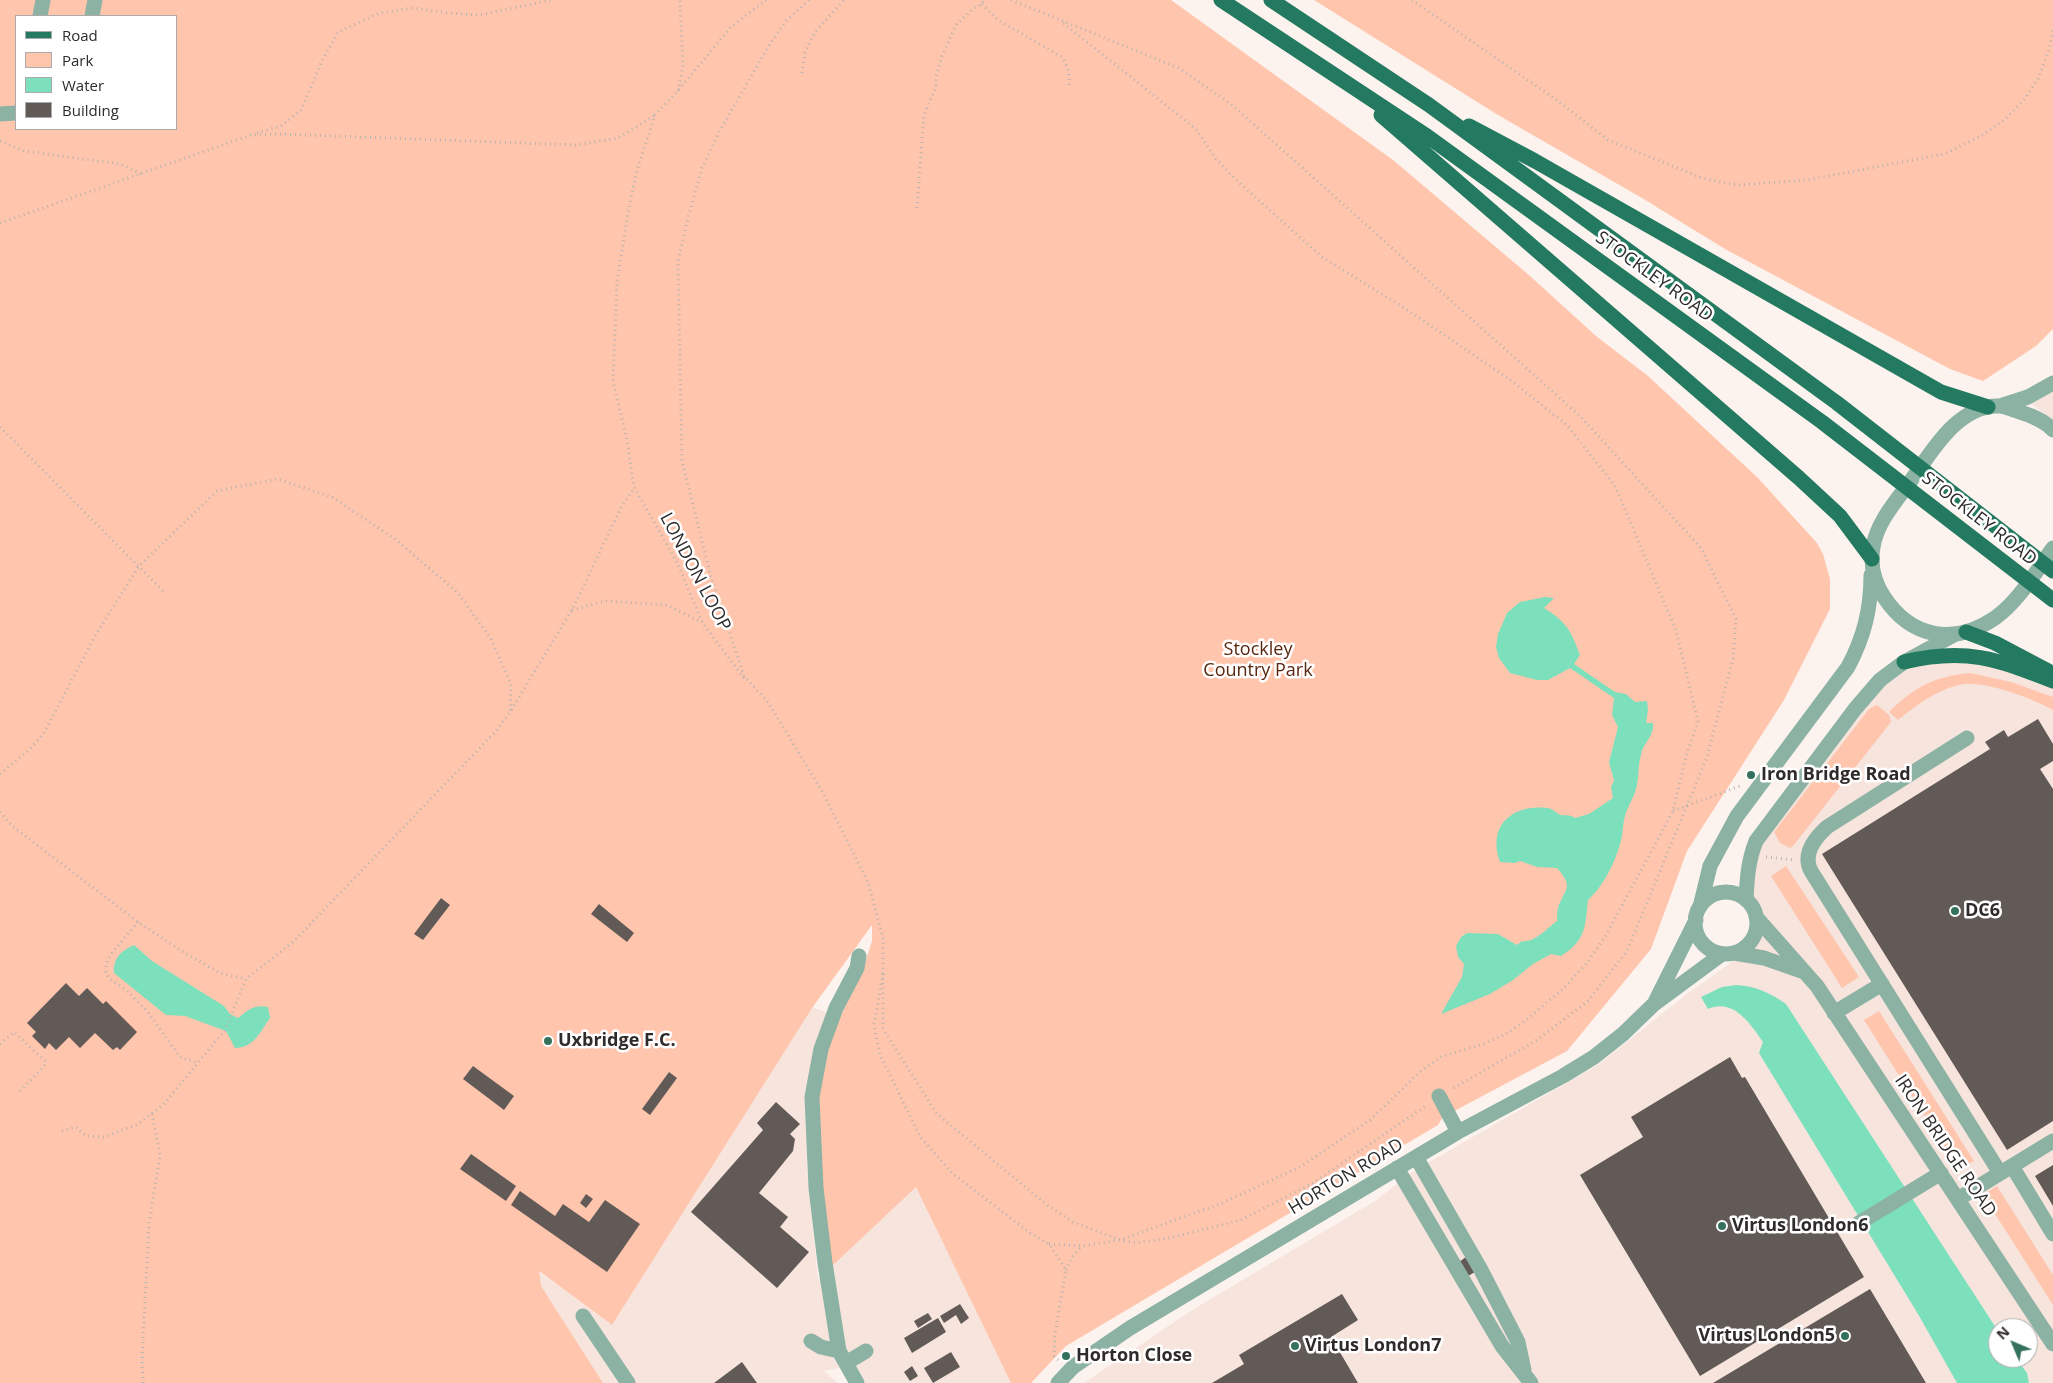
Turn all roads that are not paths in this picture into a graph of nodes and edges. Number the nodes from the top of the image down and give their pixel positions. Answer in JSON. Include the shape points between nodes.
{"nodes":[{"id":1,"x":43,"y":0,"type":"edge"},
{"id":2,"x":95,"y":0,"type":"edge"},
{"id":3,"x":1221,"y":0,"type":"edge"},
{"id":4,"x":1271,"y":0,"type":"edge"},
{"id":5,"x":40,"y":15,"type":"edge"},
{"id":6,"x":92,"y":15,"type":"edge"},
{"id":7,"x":1340,"y":80,"type":"junction"},
{"id":8,"x":1429,"y":106,"type":"junction"},
{"id":9,"x":15,"y":113,"type":"edge"},
{"id":10,"x":0,"y":114,"type":"edge"},
{"id":11,"x":2053,"y":383,"type":"edge"},
{"id":12,"x":1994,"y":406,"type":"junction"},
{"id":13,"x":2053,"y":430,"type":"edge"},
{"id":14,"x":2053,"y":548,"type":"edge"},
{"id":15,"x":1872,"y":562,"type":"junction"},
{"id":16,"x":2053,"y":571,"type":"edge"},
{"id":17,"x":2053,"y":600,"type":"edge"},
{"id":18,"x":1961,"y":633,"type":"junction"},
{"id":19,"x":1904,"y":662,"type":"junction"},
{"id":20,"x":2053,"y":674,"type":"edge"},
{"id":21,"x":2053,"y":681,"type":"edge"},
{"id":22,"x":1967,"y":738,"type":"dead end"},
{"id":23,"x":1746,"y":900,"type":"junction"},
{"id":24,"x":1698,"y":914,"type":"junction"},
{"id":25,"x":1756,"y":917,"type":"junction"},
{"id":26,"x":1728,"y":953,"type":"junction"},
{"id":27,"x":859,"y":956,"type":"dead end"},
{"id":28,"x":1804,"y":972,"type":"junction"},
{"id":29,"x":1882,"y":984,"type":"junction"},
{"id":30,"x":1653,"y":1006,"type":"junction"},
{"id":31,"x":1834,"y":1013,"type":"junction"},
{"id":32,"x":1439,"y":1096,"type":"road end"},
{"id":33,"x":1458,"y":1132,"type":"junction"},
{"id":34,"x":2053,"y":1141,"type":"edge"},
{"id":35,"x":1416,"y":1157,"type":"junction"},
{"id":36,"x":1397,"y":1168,"type":"junction"},
{"id":37,"x":2006,"y":1170,"type":"junction"},
{"id":38,"x":1941,"y":1173,"type":"junction"},
{"id":39,"x":1958,"y":1199,"type":"junction"},
{"id":40,"x":1859,"y":1223,"type":"dead end"},
{"id":41,"x":2053,"y":1234,"type":"edge"},
{"id":42,"x":583,"y":1316,"type":"dead end"},
{"id":43,"x":811,"y":1341,"type":"dead end"},
{"id":44,"x":2053,"y":1344,"type":"edge"},
{"id":45,"x":866,"y":1352,"type":"dead end"},
{"id":46,"x":843,"y":1357,"type":"junction"},
{"id":47,"x":1528,"y":1378,"type":"edge"},
{"id":48,"x":628,"y":1383,"type":"edge"},
{"id":49,"x":857,"y":1383,"type":"edge"},
{"id":50,"x":1058,"y":1383,"type":"edge"}],
"edges":[{"from":1,"to":5,"type":"street"},
{"from":2,"to":6,"type":"street"},
{"from":3,"to":7,"type":"main road","name":"STOCKLEY ROAD"},
{"from":4,"to":8,"type":"main road","name":"STOCKLEY ROAD"},
{"from":7,"to":15,"type":"main road","via":[[1799,478],[1840,516]]},
{"from":7,"to":17,"type":"main road","name":"STOCKLEY ROAD","via":[[1427,136],[1822,422]]},
{"from":8,"to":12,"type":"main road","via":[[1535,160],[1941,392]]},
{"from":8,"to":16,"type":"main road","name":"STOCKLEY ROAD","via":[[1836,403]]},
{"from":9,"to":10,"type":"street"},
{"from":11,"to":12,"type":"street","name":"HORTON ROAD","via":[[2028,397]]},
{"from":12,"to":13,"type":"street","via":[[2031,415]]},
{"from":12,"to":15,"type":"street","name":"HORTON ROAD","via":[[1964,417],[1939,442],[1878,529]]},
{"from":14,"to":18,"type":"street","via":[[2009,606],[1995,618]]},
{"from":15,"to":18,"type":"street","via":[[1878,587],[1899,617],[1921,630]]},
{"from":15,"to":24,"type":"street","name":"HORTON ROAD","via":[[1871,601],[1865,633],[1857,650],[1848,667],[1732,824],[1710,866]]},
{"from":18,"to":19,"type":"street"},
{"from":18,"to":20,"type":"main road","via":[[1995,643]]},
{"from":19,"to":21,"type":"main road","via":[[1932,655],[1988,657]]},
{"from":19,"to":23,"type":"street","via":[[1880,680],[1855,709],[1763,830],[1750,856]]},
{"from":22,"to":29,"type":"street","via":[[1827,827],[1812,845],[1807,862],[1810,871]]},
{"from":23,"to":24,"type":"street","via":[[1723,893],[1708,898]]},
{"from":23,"to":25,"type":"street"},
{"from":24,"to":26,"type":"street","via":[[1696,930],[1702,943],[1712,951]]},
{"from":24,"to":30,"type":"street","name":"HORTON ROAD"},
{"from":25,"to":26,"type":"street","via":[[1756,931],[1751,942]]},
{"from":25,"to":28,"type":"street","name":"IRON BRIDGE ROAD"},
{"from":26,"to":28,"type":"street","via":[[1764,958]]},
{"from":26,"to":30,"type":"street","name":"HORTON ROAD"},
{"from":27,"to":46,"type":"street","via":[[857,968],[836,1008],[821,1050],[812,1097],[816,1188],[825,1263]]},
{"from":28,"to":31,"type":"street","name":"IRON BRIDGE ROAD"},
{"from":29,"to":31,"type":"street"},
{"from":29,"to":37,"type":"street"},
{"from":30,"to":33,"type":"street","name":"HORTON ROAD","via":[[1594,1057]]},
{"from":31,"to":38,"type":"street","name":"IRON BRIDGE ROAD"},
{"from":32,"to":33,"type":"street"},
{"from":33,"to":35,"type":"street","name":"HORTON ROAD"},
{"from":34,"to":37,"type":"street"},
{"from":35,"to":36,"type":"street","name":"HORTON ROAD"},
{"from":35,"to":47,"type":"street","via":[[1518,1342]]},
{"from":36,"to":47,"type":"street","via":[[1502,1346]]},
{"from":36,"to":50,"type":"street","name":"HORTON ROAD","via":[[1130,1328],[1079,1363]]},
{"from":37,"to":39,"type":"street"},
{"from":37,"to":41,"type":"street"},
{"from":38,"to":39,"type":"street","name":"IRON BRIDGE ROAD"},
{"from":38,"to":40,"type":"street"},
{"from":39,"to":44,"type":"street","name":"IRON BRIDGE ROAD"},
{"from":42,"to":48,"type":"street"},
{"from":43,"to":46,"type":"street"},
{"from":45,"to":46,"type":"street"},
{"from":46,"to":49,"type":"street"}]}
